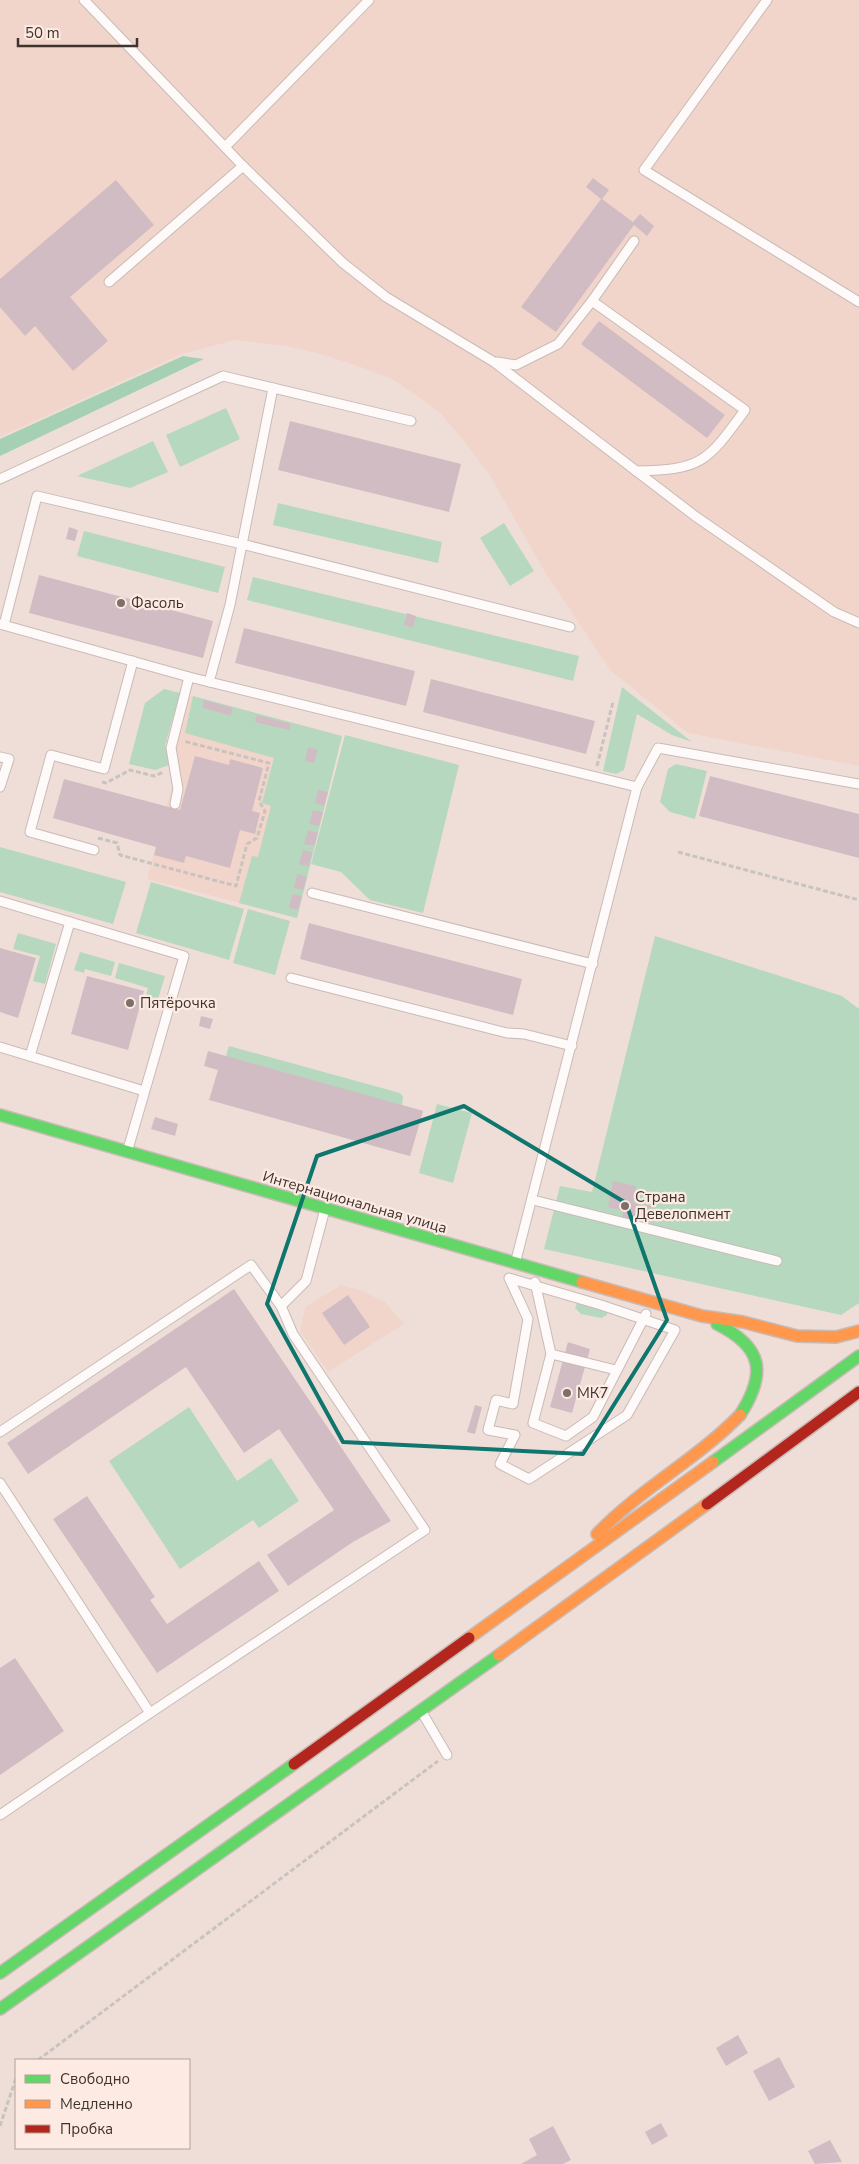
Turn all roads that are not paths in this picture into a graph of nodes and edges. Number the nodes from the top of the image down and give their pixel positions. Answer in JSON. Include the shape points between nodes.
{"nodes":[{"id":1,"x":84,"y":0,"type":"edge"},
{"id":2,"x":369,"y":0,"type":"edge"},
{"id":3,"x":767,"y":0,"type":"edge"},
{"id":4,"x":225,"y":147,"type":"junction"},
{"id":5,"x":242,"y":166,"type":"junction"},
{"id":6,"x":634,"y":241,"type":"dead end"},
{"id":7,"x":109,"y":282,"type":"dead end"},
{"id":8,"x":592,"y":300,"type":"junction"},
{"id":9,"x":859,"y":302,"type":"edge"},
{"id":10,"x":494,"y":362,"type":"junction"},
{"id":11,"x":273,"y":388,"type":"junction"},
{"id":12,"x":411,"y":421,"type":"dead end"},
{"id":13,"x":636,"y":471,"type":"junction"},
{"id":14,"x":0,"y":479,"type":"edge"},
{"id":15,"x":242,"y":544,"type":"junction"},
{"id":16,"x":859,"y":623,"type":"edge"},
{"id":17,"x":2,"y":625,"type":"edge"},
{"id":18,"x":570,"y":627,"type":"dead end"},
{"id":19,"x":133,"y":661,"type":"junction"},
{"id":20,"x":189,"y":678,"type":"junction"},
{"id":21,"x":209,"y":682,"type":"junction"},
{"id":22,"x":0,"y":757,"type":"edge"},
{"id":23,"x":859,"y":784,"type":"edge"},
{"id":24,"x":0,"y":787,"type":"edge"},
{"id":25,"x":637,"y":787,"type":"junction"},
{"id":26,"x":175,"y":804,"type":"dead end"},
{"id":27,"x":94,"y":850,"type":"dead end"},
{"id":28,"x":312,"y":893,"type":"dead end"},
{"id":29,"x":0,"y":901,"type":"edge"},
{"id":30,"x":70,"y":922,"type":"junction"},
{"id":31,"x":593,"y":964,"type":"junction"},
{"id":32,"x":290,"y":978,"type":"dead end"},
{"id":33,"x":572,"y":1046,"type":"junction"},
{"id":34,"x":0,"y":1047,"type":"edge"},
{"id":35,"x":30,"y":1056,"type":"junction"},
{"id":36,"x":144,"y":1092,"type":"junction"},
{"id":37,"x":0,"y":1115,"type":"edge"},
{"id":38,"x":127,"y":1152,"type":"junction"},
{"id":39,"x":533,"y":1200,"type":"junction"},
{"id":40,"x":325,"y":1209,"type":"junction"},
{"id":41,"x":777,"y":1261,"type":"dead end"},
{"id":42,"x":515,"y":1264,"type":"junction"},
{"id":43,"x":529,"y":1268,"type":"junction"},
{"id":44,"x":537,"y":1286,"type":"junction"},
{"id":45,"x":653,"y":1304,"type":"junction"},
{"id":46,"x":281,"y":1306,"type":"junction"},
{"id":47,"x":702,"y":1316,"type":"junction"},
{"id":48,"x":643,"y":1319,"type":"junction"},
{"id":49,"x":859,"y":1332,"type":"edge"},
{"id":50,"x":551,"y":1354,"type":"junction"},
{"id":51,"x":859,"y":1356,"type":"edge"},
{"id":52,"x":616,"y":1370,"type":"junction"},
{"id":53,"x":859,"y":1392,"type":"edge"},
{"id":54,"x":0,"y":1432,"type":"edge"},
{"id":55,"x":0,"y":1483,"type":"edge"},
{"id":56,"x":576,"y":1561,"type":"junction"},
{"id":57,"x":422,"y":1712,"type":"junction"},
{"id":58,"x":150,"y":1713,"type":"junction"},
{"id":59,"x":447,"y":1755,"type":"road end"},
{"id":60,"x":0,"y":1815,"type":"edge"},
{"id":61,"x":0,"y":1973,"type":"edge"},
{"id":62,"x":0,"y":2009,"type":"edge"}],
"edges":[{"from":1,"to":4,"type":"lane"},
{"from":2,"to":4,"type":"lane"},
{"from":3,"to":9,"type":"lane","via":[[644,170]]},
{"from":4,"to":5,"type":"lane"},
{"from":5,"to":7,"type":"lane"},
{"from":5,"to":10,"type":"lane","via":[[343,263],[379,291]]},
{"from":6,"to":8,"type":"lane"},
{"from":8,"to":10,"type":"lane","via":[[558,344],[516,365]]},
{"from":8,"to":13,"type":"lane","via":[[745,410],[719,446],[699,462],[673,471]]},
{"from":10,"to":13,"type":"lane"},
{"from":11,"to":12,"type":"lane"},
{"from":11,"to":14,"type":"lane","via":[[223,376]]},
{"from":11,"to":15,"type":"lane"},
{"from":13,"to":16,"type":"lane","via":[[834,612]]},
{"from":15,"to":17,"type":"lane","via":[[37,496]]},
{"from":15,"to":18,"type":"lane"},
{"from":15,"to":21,"type":"lane","via":[[230,605]]},
{"from":17,"to":19,"type":"lane"},
{"from":19,"to":20,"type":"lane"},
{"from":19,"to":27,"type":"lane","via":[[104,769],[51,755],[30,832]]},
{"from":20,"to":21,"type":"lane"},
{"from":20,"to":26,"type":"lane","via":[[171,748],[178,790]]},
{"from":21,"to":25,"type":"lane"},
{"from":22,"to":24,"type":"lane","via":[[9,759]]},
{"from":23,"to":25,"type":"lane","via":[[658,748]]},
{"from":25,"to":31,"type":"lane"},
{"from":28,"to":31,"type":"lane"},
{"from":29,"to":30,"type":"lane"},
{"from":30,"to":35,"type":"lane"},
{"from":30,"to":36,"type":"lane","via":[[184,956]]},
{"from":31,"to":33,"type":"lane"},
{"from":32,"to":33,"type":"lane","via":[[507,1033]]},
{"from":33,"to":39,"type":"lane"},
{"from":34,"to":35,"type":"lane"},
{"from":35,"to":36,"type":"lane"},
{"from":36,"to":38,"type":"lane"},
{"from":37,"to":38,"type":"main road","name":"Интернациональная улица"},
{"from":38,"to":40,"type":"main road","name":"Интернациональная улица"},
{"from":39,"to":41,"type":"lane"},
{"from":39,"to":42,"type":"lane"},
{"from":40,"to":42,"type":"main road","name":"Интернациональная улица"},
{"from":40,"to":46,"type":"lane","via":[[306,1281]]},
{"from":42,"to":43,"type":"main road","name":"Интернациональная улица"},
{"from":43,"to":44,"type":"lane"},
{"from":43,"to":45,"type":"main road","name":"Интернациональная улица"},
{"from":44,"to":48,"type":"lane"},
{"from":44,"to":48,"type":"lane","via":[[509,1278],[528,1319],[514,1404],[496,1400],[488,1430],[515,1435],[500,1464],[529,1479],[627,1416],[675,1330]]},
{"from":44,"to":50,"type":"lane"},
{"from":45,"to":47,"type":"main road","name":"Интернациональная улица"},
{"from":45,"to":48,"type":"lane"},
{"from":46,"to":54,"type":"lane","via":[[251,1265]]},
{"from":46,"to":58,"type":"lane","via":[[293,1334],[425,1530]]},
{"from":47,"to":49,"type":"main road","via":[[730,1319],[812,1340],[828,1340]]},
{"from":47,"to":56,"type":"main road","via":[[744,1338],[752,1349],[758,1375],[749,1405],[725,1433],[601,1528]]},
{"from":48,"to":52,"type":"lane"},
{"from":50,"to":52,"type":"lane"},
{"from":50,"to":52,"type":"lane","via":[[533,1423],[566,1436],[593,1417]]},
{"from":51,"to":56,"type":"main road"},
{"from":53,"to":57,"type":"main road"},
{"from":55,"to":58,"type":"lane"},
{"from":56,"to":61,"type":"main road"},
{"from":57,"to":59,"type":"lane"},
{"from":57,"to":62,"type":"main road"},
{"from":58,"to":60,"type":"lane"}]}
